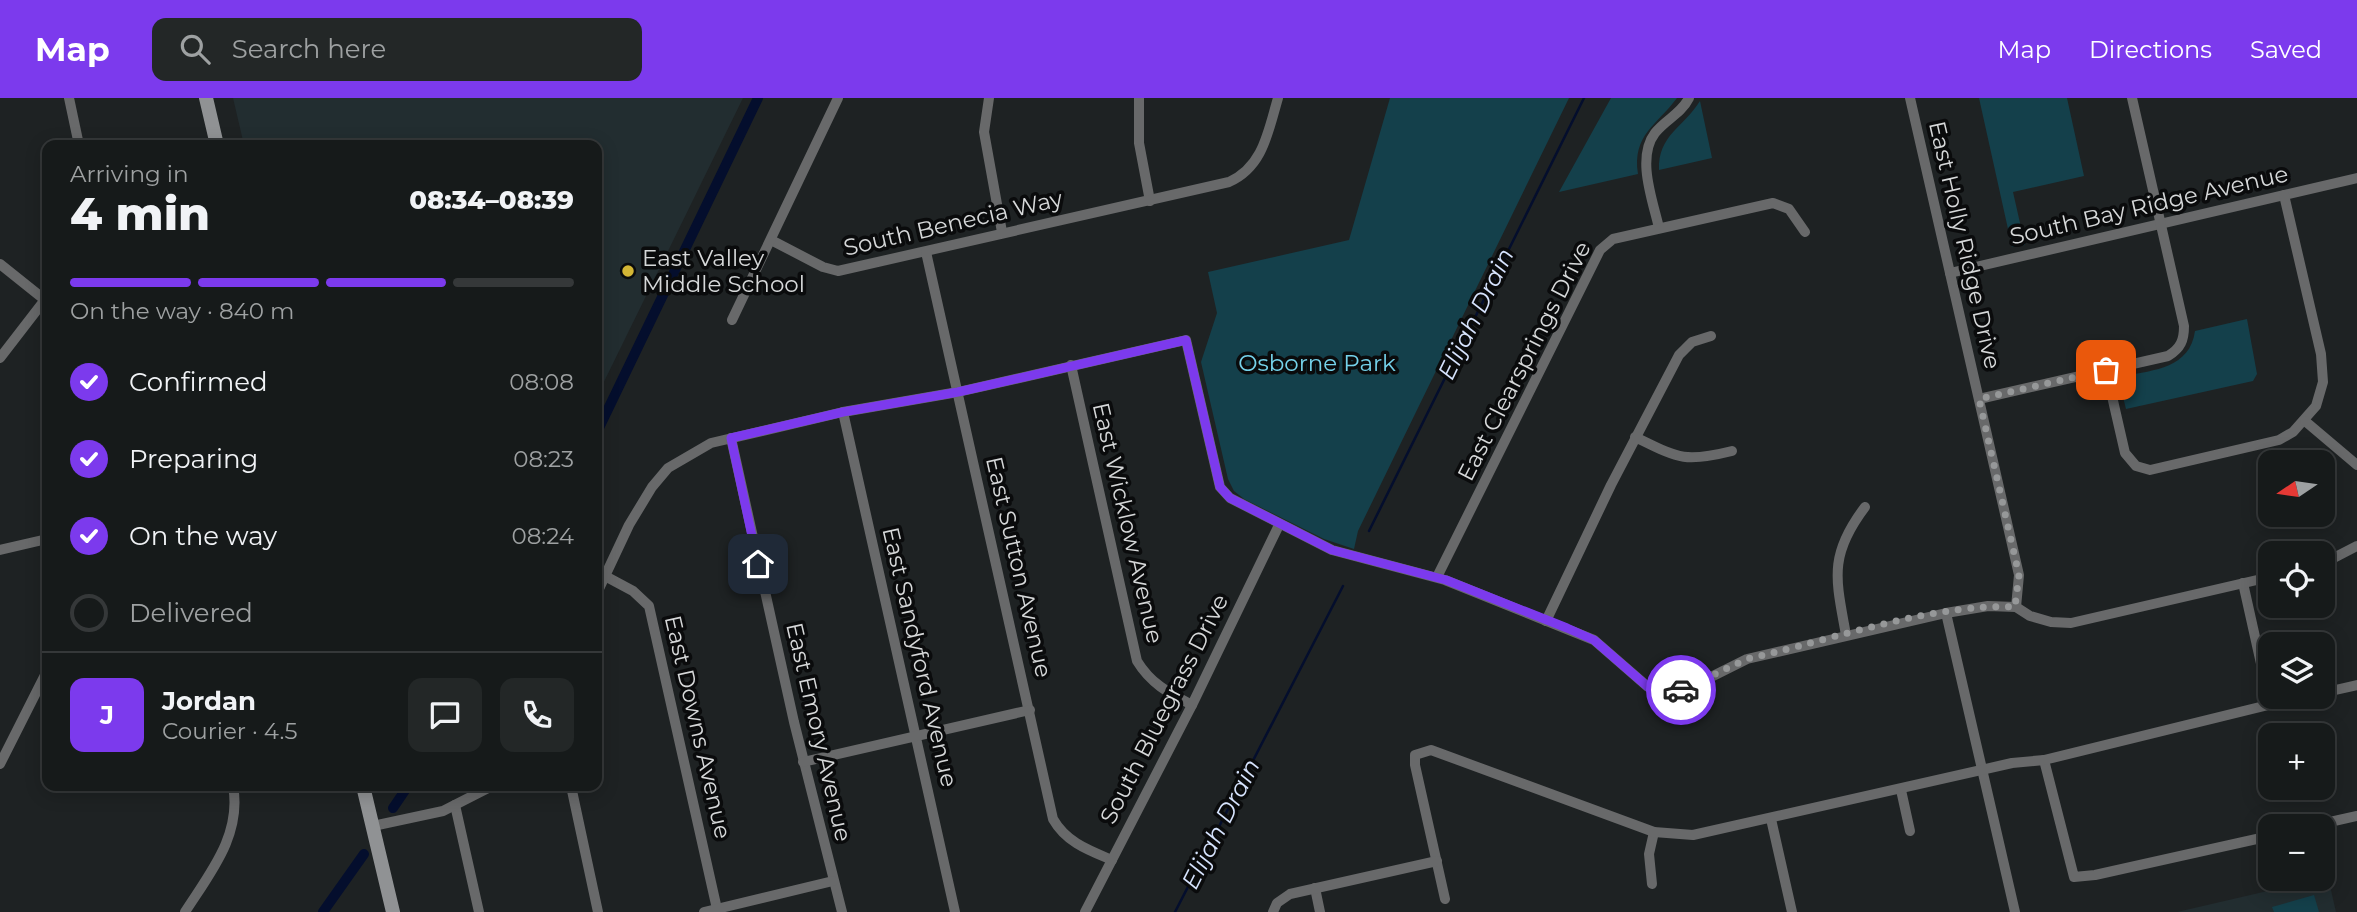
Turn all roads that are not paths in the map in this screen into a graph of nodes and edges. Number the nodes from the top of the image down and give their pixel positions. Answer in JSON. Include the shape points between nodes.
{"nodes":[{"id":1,"x":69,"y":98,"type":"edge"},
{"id":2,"x":206,"y":98,"type":"edge"},
{"id":3,"x":838,"y":98,"type":"edge"},
{"id":4,"x":989,"y":98,"type":"edge"},
{"id":5,"x":1139,"y":98,"type":"edge"},
{"id":6,"x":1278,"y":98,"type":"edge"},
{"id":7,"x":1689,"y":98,"type":"edge"},
{"id":8,"x":1910,"y":98,"type":"edge"},
{"id":9,"x":2132,"y":98,"type":"edge"},
{"id":10,"x":78,"y":140,"type":"edge"},
{"id":11,"x":216,"y":140,"type":"edge"},
{"id":12,"x":2357,"y":178,"type":"edge"},
{"id":13,"x":2284,"y":195,"type":"junction"},
{"id":14,"x":1150,"y":201,"type":"junction"},
{"id":15,"x":2161,"y":224,"type":"junction"},
{"id":16,"x":1659,"y":228,"type":"junction"},
{"id":17,"x":1002,"y":232,"type":"junction"},
{"id":18,"x":1805,"y":232,"type":"dead end"},
{"id":19,"x":771,"y":240,"type":"junction"},
{"id":20,"x":926,"y":252,"type":"junction"},
{"id":21,"x":0,"y":264,"type":"edge"},
{"id":22,"x":1950,"y":273,"type":"junction"},
{"id":23,"x":42,"y":296,"type":"edge"},
{"id":24,"x":42,"y":304,"type":"edge"},
{"id":25,"x":732,"y":320,"type":"dead end"},
{"id":26,"x":1711,"y":336,"type":"dead end"},
{"id":27,"x":0,"y":358,"type":"edge"},
{"id":28,"x":1071,"y":365,"type":"junction"},
{"id":29,"x":2106,"y":370,"type":"junction"},
{"id":30,"x":958,"y":392,"type":"junction"},
{"id":31,"x":1979,"y":399,"type":"junction"},
{"id":32,"x":843,"y":412,"type":"junction"},
{"id":33,"x":2305,"y":421,"type":"junction"},
{"id":34,"x":1635,"y":437,"type":"junction"},
{"id":35,"x":731,"y":438,"type":"junction"},
{"id":36,"x":1732,"y":451,"type":"dead end"},
{"id":37,"x":2357,"y":465,"type":"edge"},
{"id":38,"x":1865,"y":507,"type":"dead end"},
{"id":39,"x":1279,"y":525,"type":"junction"},
{"id":40,"x":42,"y":539,"type":"edge"},
{"id":41,"x":2357,"y":547,"type":"edge"},
{"id":42,"x":0,"y":550,"type":"edge"},
{"id":43,"x":2335,"y":558,"type":"edge"},
{"id":44,"x":605,"y":576,"type":"junction"},
{"id":45,"x":1437,"y":578,"type":"junction"},
{"id":46,"x":2258,"y":580,"type":"edge"},
{"id":47,"x":602,"y":582,"type":"edge"},
{"id":48,"x":2243,"y":583,"type":"junction"},
{"id":49,"x":2015,"y":607,"type":"junction"},
{"id":50,"x":1946,"y":612,"type":"junction"},
{"id":51,"x":1546,"y":621,"type":"junction"},
{"id":52,"x":1846,"y":635,"type":"junction"},
{"id":53,"x":2258,"y":650,"type":"edge"},
{"id":54,"x":42,"y":681,"type":"edge"},
{"id":55,"x":2357,"y":685,"type":"edge"},
{"id":56,"x":2335,"y":690,"type":"edge"},
{"id":57,"x":1192,"y":705,"type":"junction"},
{"id":58,"x":2258,"y":707,"type":"edge"},
{"id":59,"x":1030,"y":710,"type":"junction"},
{"id":60,"x":916,"y":735,"type":"junction"},
{"id":61,"x":2044,"y":760,"type":"junction"},
{"id":62,"x":803,"y":762,"type":"junction"},
{"id":63,"x":0,"y":764,"type":"edge"},
{"id":64,"x":1984,"y":771,"type":"junction"},
{"id":65,"x":1901,"y":790,"type":"junction"},
{"id":66,"x":234,"y":791,"type":"edge"},
{"id":67,"x":364,"y":791,"type":"edge"},
{"id":68,"x":483,"y":791,"type":"edge"},
{"id":69,"x":572,"y":791,"type":"edge"},
{"id":70,"x":456,"y":805,"type":"junction"},
{"id":71,"x":2357,"y":816,"type":"edge"},
{"id":72,"x":1771,"y":820,"type":"junction"},
{"id":73,"x":2335,"y":821,"type":"edge"},
{"id":74,"x":373,"y":826,"type":"junction"},
{"id":75,"x":1910,"y":831,"type":"dead end"},
{"id":76,"x":1654,"y":832,"type":"junction"},
{"id":77,"x":2258,"y":838,"type":"edge"},
{"id":78,"x":1112,"y":860,"type":"junction"},
{"id":79,"x":1437,"y":861,"type":"junction"},
{"id":80,"x":833,"y":881,"type":"junction"},
{"id":81,"x":1652,"y":884,"type":"dead end"},
{"id":82,"x":1315,"y":888,"type":"junction"},
{"id":83,"x":1445,"y":899,"type":"dead end"},
{"id":84,"x":717,"y":909,"type":"junction"},
{"id":85,"x":185,"y":912,"type":"edge"},
{"id":86,"x":393,"y":912,"type":"edge"},
{"id":87,"x":479,"y":912,"type":"edge"},
{"id":88,"x":598,"y":912,"type":"edge"},
{"id":89,"x":704,"y":912,"type":"edge"},
{"id":90,"x":842,"y":912,"type":"edge"},
{"id":91,"x":955,"y":912,"type":"edge"},
{"id":92,"x":1085,"y":912,"type":"edge"},
{"id":93,"x":1273,"y":912,"type":"edge"},
{"id":94,"x":1320,"y":912,"type":"edge"},
{"id":95,"x":1792,"y":912,"type":"edge"},
{"id":96,"x":2015,"y":912,"type":"edge"}],
"edges":[{"from":1,"to":10,"type":"street"},
{"from":2,"to":11,"type":"main road"},
{"from":3,"to":19,"type":"street"},
{"from":4,"to":17,"type":"street","via":[[984,132]]},
{"from":5,"to":14,"type":"street","via":[[1139,143]]},
{"from":6,"to":14,"type":"street","name":"South Benecia Way","via":[[1265,140],[1245,175]]},
{"from":7,"to":16,"type":"street","via":[[1648,146],[1647,170]]},
{"from":8,"to":22,"type":"street","name":"East Holly Ridge Drive"},
{"from":9,"to":15,"type":"street"},
{"from":12,"to":13,"type":"street","name":"South Bay Ridge Avenue"},
{"from":13,"to":15,"type":"street","name":"South Bay Ridge Avenue"},
{"from":13,"to":33,"type":"street","via":[[2321,354],[2323,382],[2316,406]]},
{"from":14,"to":17,"type":"street","name":"South Benecia Way"},
{"from":15,"to":22,"type":"street","name":"South Bay Ridge Avenue"},
{"from":15,"to":29,"type":"street","via":[[2184,338],[2168,356]]},
{"from":16,"to":18,"type":"street","name":"East Clearsprings Drive","via":[[1773,203],[1789,209]]},
{"from":16,"to":45,"type":"street","name":"East Clearsprings Drive","via":[[1613,239],[1600,250]]},
{"from":17,"to":20,"type":"street","name":"South Benecia Way"},
{"from":19,"to":20,"type":"street","name":"South Benecia Way","via":[[838,271]]},
{"from":19,"to":25,"type":"street"},
{"from":20,"to":30,"type":"street","name":"East Sutton Avenue"},
{"from":21,"to":23,"type":"street"},
{"from":22,"to":31,"type":"street","name":"East Holly Ridge Drive"},
{"from":24,"to":27,"type":"street"},
{"from":26,"to":34,"type":"street","via":[[1692,342],[1679,355]]},
{"from":28,"to":30,"type":"street"},
{"from":28,"to":39,"type":"street","via":[[1186,340],[1220,487],[1230,498]]},
{"from":28,"to":57,"type":"street","name":"East Wicklow Avenue","via":[[1137,661],[1158,687]]},
{"from":29,"to":31,"type":"street"},
{"from":29,"to":33,"type":"street","via":[[2125,453],[2136,466],[2150,470],[2279,440]]},
{"from":30,"to":32,"type":"street"},
{"from":30,"to":59,"type":"street","name":"East Sutton Avenue"},
{"from":31,"to":49,"type":"street","name":"East Holly Ridge Drive","via":[[2019,575]]},
{"from":32,"to":35,"type":"street"},
{"from":32,"to":60,"type":"street","name":"East Sandyford Avenue"},
{"from":33,"to":37,"type":"street"},
{"from":34,"to":36,"type":"street","via":[[1679,458]]},
{"from":34,"to":51,"type":"street"},
{"from":35,"to":44,"type":"street","via":[[702,447],[668,468],[629,525]]},
{"from":35,"to":62,"type":"street","name":"East Emory Avenue"},
{"from":38,"to":52,"type":"street","via":[[1842,548],[1835,575]]},
{"from":39,"to":45,"type":"street","via":[[1332,550]]},
{"from":39,"to":57,"type":"street","name":"South Bluegrass Drive"},
{"from":40,"to":42,"type":"street"},
{"from":41,"to":43,"type":"street"},
{"from":44,"to":47,"type":"street"},
{"from":44,"to":84,"type":"street","name":"East Downs Avenue","via":[[649,606]]},
{"from":45,"to":51,"type":"street"},
{"from":46,"to":48,"type":"street"},
{"from":48,"to":49,"type":"street","via":[[2071,623],[2051,622]]},
{"from":48,"to":53,"type":"street"},
{"from":49,"to":50,"type":"street"},
{"from":50,"to":52,"type":"street"},
{"from":50,"to":64,"type":"street"},
{"from":51,"to":52,"type":"street","via":[[1594,640],[1648,687],[1665,692],[1687,689],[1747,659]]},
{"from":54,"to":63,"type":"street"},
{"from":55,"to":56,"type":"street"},
{"from":57,"to":78,"type":"street","name":"South Bluegrass Drive"},
{"from":58,"to":61,"type":"street"},
{"from":59,"to":60,"type":"street"},
{"from":59,"to":78,"type":"street","name":"East Sutton Avenue","via":[[1053,819],[1060,832],[1082,848]]},
{"from":60,"to":62,"type":"street"},
{"from":60,"to":91,"type":"street","name":"East Sandyford Avenue"},
{"from":61,"to":64,"type":"street"},
{"from":61,"to":77,"type":"street","via":[[2074,877]]},
{"from":62,"to":80,"type":"street","name":"East Emory Avenue"},
{"from":64,"to":65,"type":"street"},
{"from":64,"to":96,"type":"street"},
{"from":65,"to":72,"type":"street"},
{"from":65,"to":75,"type":"street"},
{"from":66,"to":85,"type":"street","via":[[236,816],[223,853]]},
{"from":67,"to":74,"type":"main road"},
{"from":68,"to":70,"type":"street"},
{"from":69,"to":88,"type":"street"},
{"from":70,"to":74,"type":"street"},
{"from":70,"to":87,"type":"street"},
{"from":71,"to":73,"type":"street"},
{"from":72,"to":76,"type":"street","via":[[1693,835]]},
{"from":72,"to":95,"type":"street"},
{"from":74,"to":86,"type":"main road"},
{"from":76,"to":79,"type":"street","via":[[1431,750],[1415,755]]},
{"from":76,"to":81,"type":"street","via":[[1649,854]]},
{"from":78,"to":92,"type":"street","name":"South Bluegrass Drive"},
{"from":79,"to":82,"type":"street"},
{"from":79,"to":83,"type":"street"},
{"from":80,"to":84,"type":"street"},
{"from":80,"to":90,"type":"street","name":"East Emory Avenue"},
{"from":82,"to":93,"type":"street","via":[[1290,894]]},
{"from":82,"to":94,"type":"street"},
{"from":84,"to":89,"type":"street"}]}
